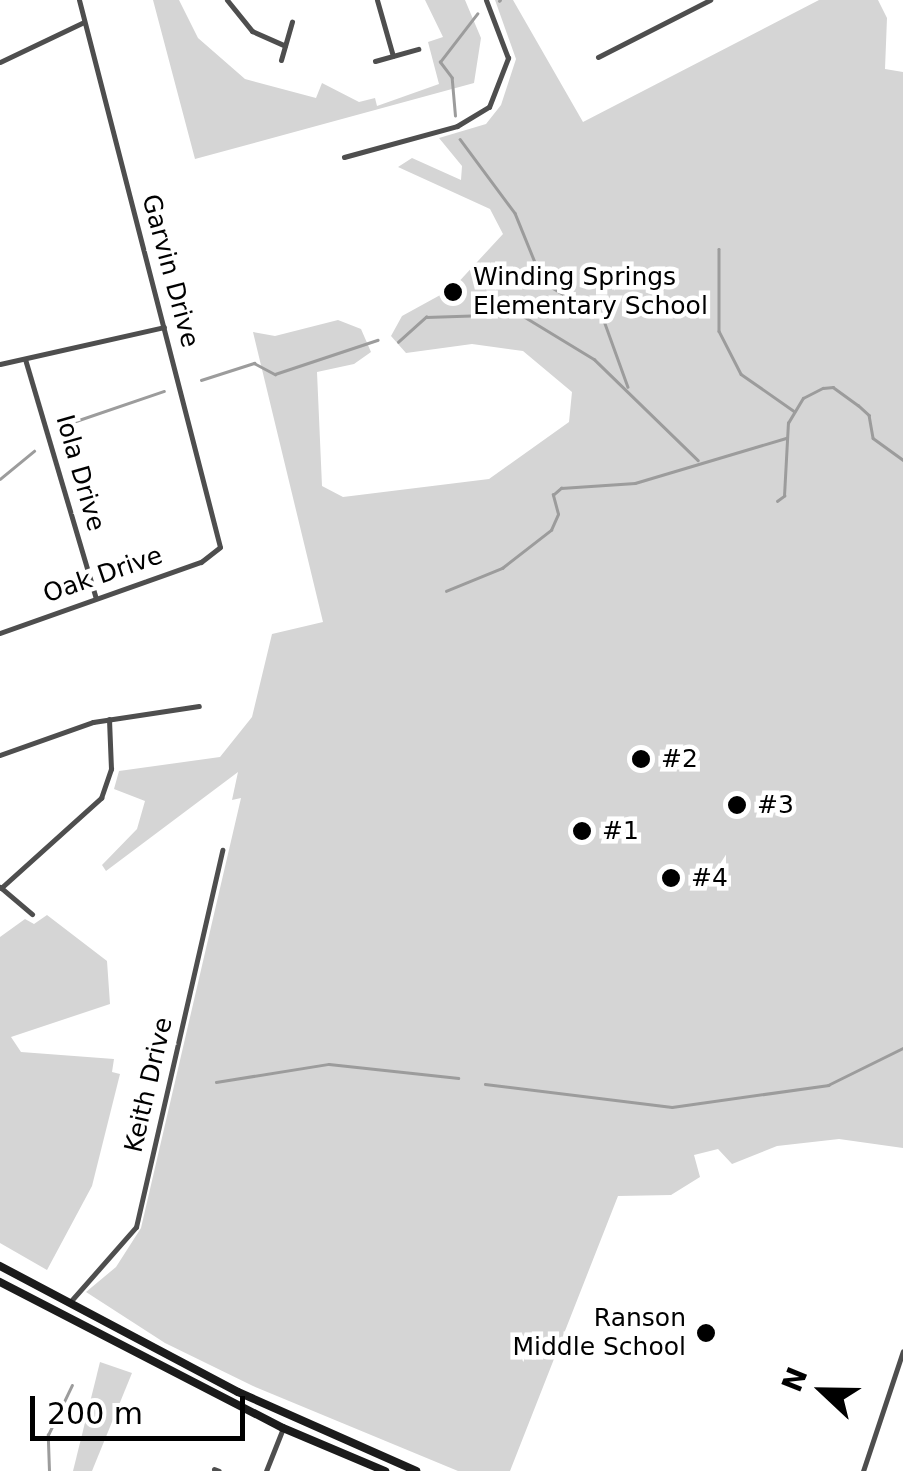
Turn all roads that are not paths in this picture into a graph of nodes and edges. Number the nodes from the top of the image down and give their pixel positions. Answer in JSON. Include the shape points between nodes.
{"nodes":[{"id":1,"x":78,"y":0,"type":"edge"},
{"id":2,"x":227,"y":0,"type":"edge"},
{"id":3,"x":377,"y":0,"type":"edge"},
{"id":4,"x":486,"y":0,"type":"edge"},
{"id":5,"x":710,"y":0,"type":"edge"},
{"id":6,"x":84,"y":22,"type":"junction"},
{"id":7,"x":292,"y":22,"type":"dead end"},
{"id":8,"x":285,"y":46,"type":"junction"},
{"id":9,"x":418,"y":49,"type":"dead end"},
{"id":10,"x":393,"y":56,"type":"junction"},
{"id":11,"x":598,"y":57,"type":"dead end"},
{"id":12,"x":280,"y":60,"type":"dead end"},
{"id":13,"x":375,"y":61,"type":"dead end"},
{"id":14,"x":0,"y":62,"type":"edge"},
{"id":15,"x":344,"y":157,"type":"dead end"},
{"id":16,"x":164,"y":327,"type":"junction"},
{"id":17,"x":25,"y":359,"type":"junction"},
{"id":18,"x":0,"y":364,"type":"edge"},
{"id":19,"x":218,"y":552,"type":"joint"},
{"id":20,"x":96,"y":598,"type":"junction"},
{"id":21,"x":0,"y":633,"type":"edge"},
{"id":22,"x":200,"y":706,"type":"dead end"},
{"id":23,"x":109,"y":719,"type":"junction"},
{"id":24,"x":0,"y":755,"type":"edge"},
{"id":25,"x":222,"y":850,"type":"dead end"},
{"id":26,"x":1,"y":887,"type":"edge"},
{"id":27,"x":32,"y":914,"type":"dead end"},
{"id":28,"x":0,"y":1266,"type":"edge"},
{"id":29,"x":0,"y":1282,"type":"edge"},
{"id":30,"x":68,"y":1304,"type":"junction"},
{"id":31,"x":903,"y":1351,"type":"edge"},
{"id":32,"x":283,"y":1428,"type":"junction"},
{"id":33,"x":266,"y":1471,"type":"edge"},
{"id":34,"x":385,"y":1471,"type":"edge"},
{"id":35,"x":416,"y":1471,"type":"edge"},
{"id":36,"x":862,"y":1471,"type":"edge"}],
"edges":[{"from":1,"to":6,"type":"street","name":"Garvin Drive"},
{"from":2,"to":8,"type":"street","via":[[252,32]]},
{"from":3,"to":10,"type":"street"},
{"from":4,"to":15,"type":"street","via":[[508,58],[489,107],[457,126]]},
{"from":5,"to":11,"type":"street"},
{"from":6,"to":14,"type":"street"},
{"from":6,"to":16,"type":"street","name":"Garvin Drive"},
{"from":7,"to":8,"type":"street"},
{"from":8,"to":12,"type":"street"},
{"from":9,"to":10,"type":"street"},
{"from":10,"to":13,"type":"street"},
{"from":16,"to":17,"type":"street"},
{"from":16,"to":19,"type":"street","name":"Garvin Drive","via":[[217,525]]},
{"from":17,"to":18,"type":"street"},
{"from":17,"to":20,"type":"street","name":"Iola Drive"},
{"from":19,"to":20,"type":"street","name":"Oak Drive"},
{"from":20,"to":21,"type":"street","name":"Oak Drive"},
{"from":22,"to":23,"type":"street"},
{"from":23,"to":24,"type":"street"},
{"from":23,"to":26,"type":"street","via":[[111,769],[102,798]]},
{"from":25,"to":30,"type":"street","name":"Keith Drive","via":[[136,1228]]},
{"from":26,"to":27,"type":"street"},
{"from":28,"to":30,"type":"main road"},
{"from":29,"to":32,"type":"main road"},
{"from":30,"to":35,"type":"main road","via":[[238,1392]]},
{"from":31,"to":36,"type":"street"},
{"from":32,"to":33,"type":"street"},
{"from":32,"to":34,"type":"main road"}]}
